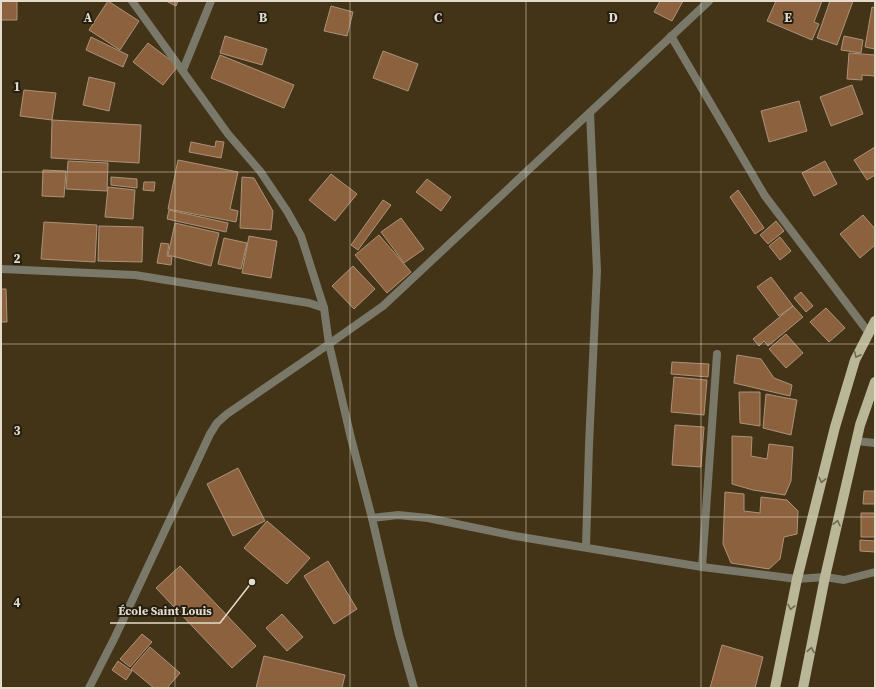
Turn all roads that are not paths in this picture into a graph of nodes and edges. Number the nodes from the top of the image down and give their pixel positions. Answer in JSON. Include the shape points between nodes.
{"nodes":[{"id":1,"x":132,"y":1,"type":"edge"},
{"id":2,"x":211,"y":1,"type":"edge"},
{"id":3,"x":709,"y":1,"type":"edge"},
{"id":4,"x":672,"y":36,"type":"junction"},
{"id":5,"x":183,"y":70,"type":"junction"},
{"id":6,"x":590,"y":113,"type":"junction"},
{"id":7,"x":1,"y":269,"type":"edge"},
{"id":8,"x":324,"y":308,"type":"junction"},
{"id":9,"x":875,"y":321,"type":"edge"},
{"id":10,"x":869,"y":333,"type":"junction"},
{"id":11,"x":329,"y":344,"type":"junction"},
{"id":12,"x":717,"y":354,"type":"dead end"},
{"id":13,"x":875,"y":382,"type":"edge"},
{"id":14,"x":856,"y":441,"type":"junction"},
{"id":15,"x":875,"y":443,"type":"edge"},
{"id":16,"x":372,"y":518,"type":"junction"},
{"id":17,"x":586,"y":547,"type":"junction"},
{"id":18,"x":702,"y":567,"type":"junction"},
{"id":19,"x":875,"y":572,"type":"edge"},
{"id":20,"x":825,"y":577,"type":"junction"},
{"id":21,"x":797,"y":579,"type":"junction"},
{"id":22,"x":89,"y":688,"type":"edge"},
{"id":23,"x":414,"y":688,"type":"edge"},
{"id":24,"x":775,"y":688,"type":"edge"},
{"id":25,"x":803,"y":688,"type":"edge"}],
"edges":[{"from":1,"to":5,"type":"street"},
{"from":2,"to":5,"type":"street"},
{"from":3,"to":4,"type":"street"},
{"from":4,"to":6,"type":"street"},
{"from":4,"to":10,"type":"street","via":[[765,196]]},
{"from":5,"to":8,"type":"street","via":[[228,134],[260,171],[287,211],[301,236]]},
{"from":6,"to":11,"type":"street","via":[[383,306]]},
{"from":6,"to":17,"type":"street","via":[[597,271],[588,445]]},
{"from":7,"to":8,"type":"street","via":[[135,275],[309,303]]},
{"from":8,"to":11,"type":"street"},
{"from":9,"to":10,"type":"main road"},
{"from":10,"to":21,"type":"main road","one_way":true,"via":[[855,360],[835,427]]},
{"from":11,"to":16,"type":"street"},
{"from":11,"to":22,"type":"street","via":[[217,423]]},
{"from":12,"to":18,"type":"street"},
{"from":13,"to":14,"type":"main road"},
{"from":14,"to":15,"type":"street"},
{"from":20,"to":14,"type":"main road","one_way":true},
{"from":16,"to":17,"type":"street","via":[[398,515],[428,518]]},
{"from":16,"to":23,"type":"street"},
{"from":17,"to":18,"type":"street"},
{"from":18,"to":21,"type":"street"},
{"from":19,"to":20,"type":"street","via":[[844,580]]},
{"from":20,"to":21,"type":"street"},
{"from":25,"to":20,"type":"main road","one_way":true},
{"from":21,"to":24,"type":"main road","one_way":true}]}
